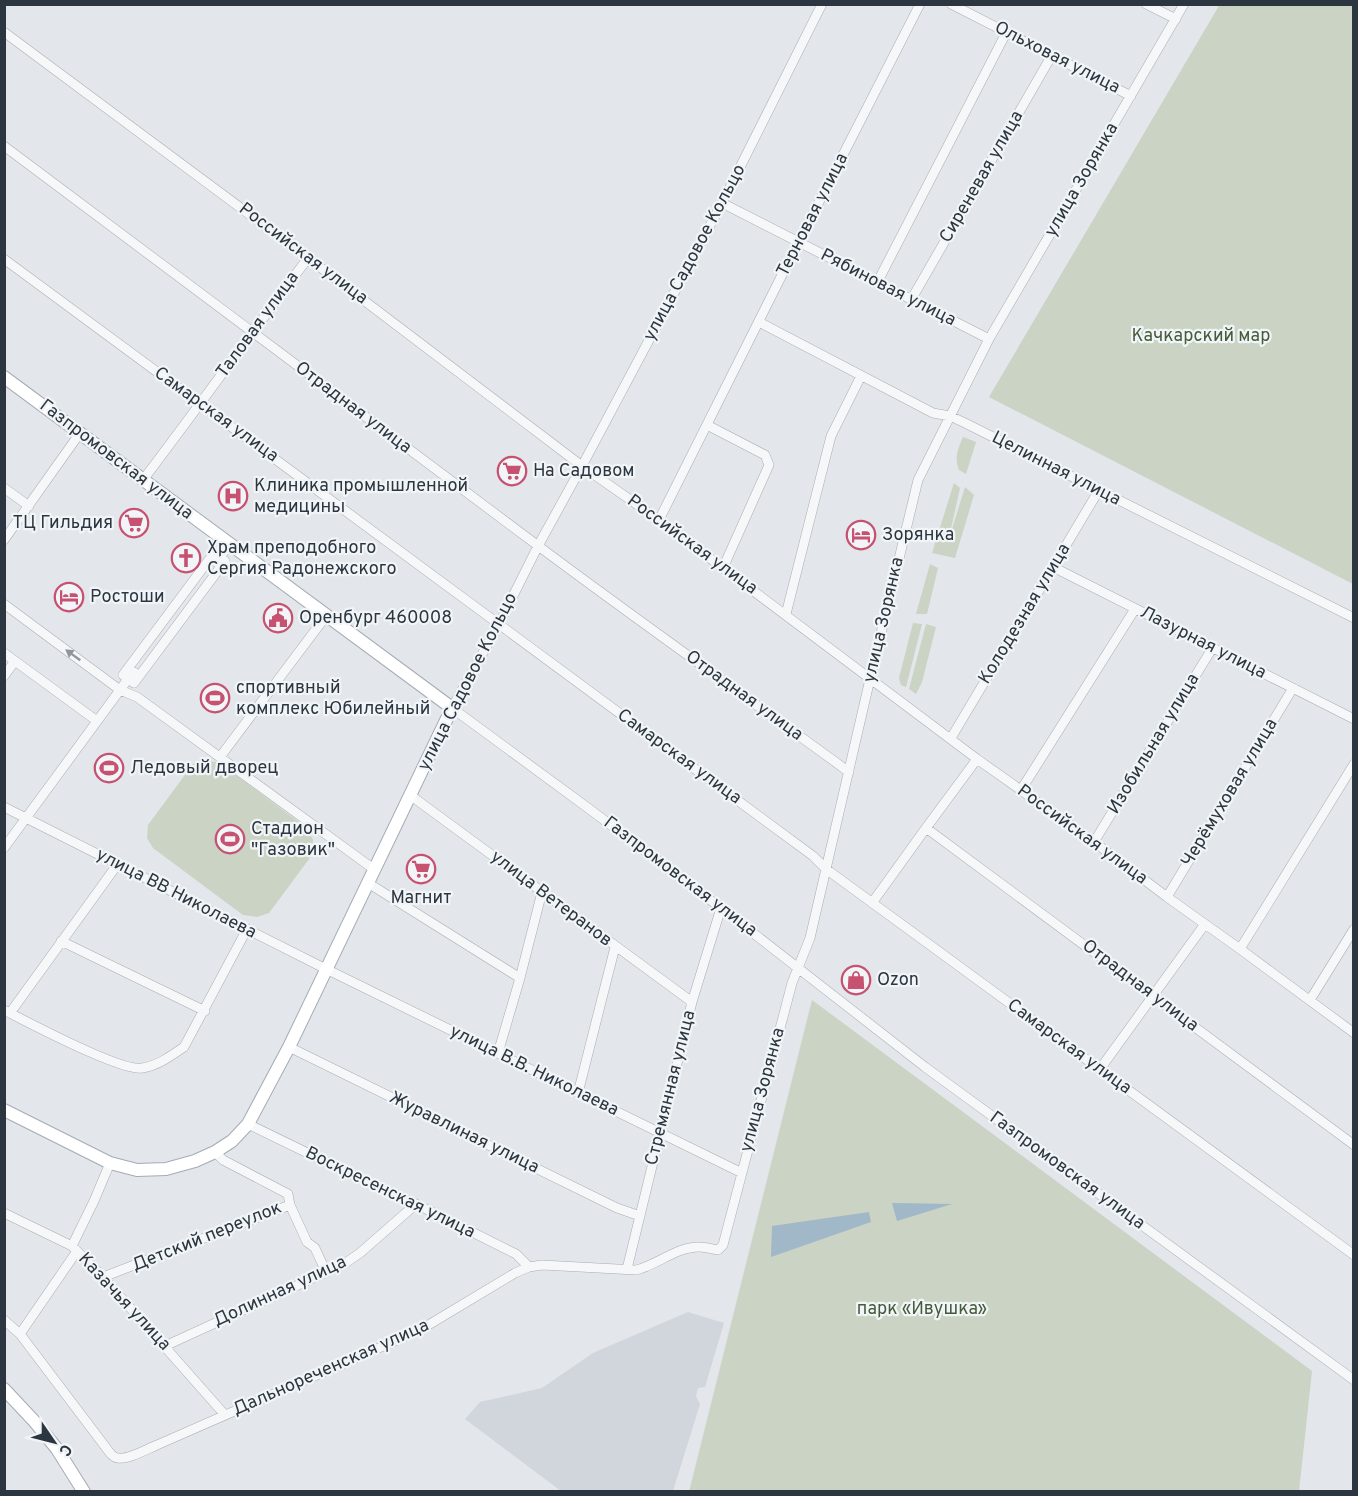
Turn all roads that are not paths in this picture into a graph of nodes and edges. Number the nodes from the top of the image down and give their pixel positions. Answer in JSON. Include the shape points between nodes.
{"nodes":[{"id":1,"x":822,"y":4,"type":"edge"},
{"id":2,"x":920,"y":4,"type":"edge"},
{"id":3,"x":951,"y":4,"type":"edge"},
{"id":4,"x":1146,"y":4,"type":"edge"},
{"id":5,"x":1184,"y":4,"type":"edge"},
{"id":6,"x":1176,"y":19,"type":"junction"},
{"id":7,"x":4,"y":33,"type":"edge"},
{"id":8,"x":1006,"y":33,"type":"junction"},
{"id":9,"x":1052,"y":55,"type":"junction"},
{"id":10,"x":1131,"y":96,"type":"junction"},
{"id":11,"x":4,"y":146,"type":"edge"},
{"id":12,"x":722,"y":203,"type":"junction"},
{"id":13,"x":798,"y":243,"type":"junction"},
{"id":14,"x":308,"y":258,"type":"junction"},
{"id":15,"x":4,"y":259,"type":"edge"},
{"id":16,"x":877,"y":283,"type":"junction"},
{"id":17,"x":911,"y":300,"type":"junction"},
{"id":18,"x":759,"y":322,"type":"junction"},
{"id":19,"x":252,"y":332,"type":"junction"},
{"id":20,"x":989,"y":339,"type":"junction"},
{"id":21,"x":861,"y":376,"type":"junction"},
{"id":22,"x":4,"y":377,"type":"edge"},
{"id":23,"x":201,"y":404,"type":"junction"},
{"id":24,"x":950,"y":416,"type":"junction"},
{"id":25,"x":706,"y":425,"type":"junction"},
{"id":26,"x":80,"y":433,"type":"junction"},
{"id":27,"x":582,"y":466,"type":"junction"},
{"id":28,"x":143,"y":480,"type":"junction"},
{"id":29,"x":4,"y":488,"type":"edge"},
{"id":30,"x":1099,"y":490,"type":"junction"},
{"id":31,"x":29,"y":506,"type":"junction"},
{"id":32,"x":659,"y":520,"type":"junction"},
{"id":33,"x":4,"y":540,"type":"edge"},
{"id":34,"x":230,"y":544,"type":"junction"},
{"id":35,"x":538,"y":546,"type":"junction"},
{"id":36,"x":216,"y":562,"type":"junction"},
{"id":37,"x":1053,"y":567,"type":"junction"},
{"id":38,"x":723,"y":568,"type":"junction"},
{"id":39,"x":193,"y":582,"type":"junction"},
{"id":40,"x":203,"y":590,"type":"junction"},
{"id":41,"x":184,"y":594,"type":"junction"},
{"id":42,"x":195,"y":601,"type":"junction"},
{"id":43,"x":4,"y":604,"type":"edge"},
{"id":44,"x":175,"y":606,"type":"junction"},
{"id":45,"x":1135,"y":609,"type":"junction"},
{"id":46,"x":185,"y":614,"type":"junction"},
{"id":47,"x":786,"y":614,"type":"junction"},
{"id":48,"x":326,"y":616,"type":"junction"},
{"id":49,"x":1353,"y":618,"type":"edge"},
{"id":50,"x":164,"y":621,"type":"junction"},
{"id":51,"x":499,"y":624,"type":"junction"},
{"id":52,"x":174,"y":628,"type":"junction"},
{"id":53,"x":154,"y":634,"type":"junction"},
{"id":54,"x":165,"y":642,"type":"junction"},
{"id":55,"x":146,"y":646,"type":"junction"},
{"id":56,"x":1213,"y":647,"type":"junction"},
{"id":57,"x":4,"y":653,"type":"edge"},
{"id":58,"x":156,"y":653,"type":"junction"},
{"id":59,"x":15,"y":661,"type":"junction"},
{"id":60,"x":133,"y":674,"type":"junction"},
{"id":61,"x":4,"y":676,"type":"edge"},
{"id":62,"x":870,"y":679,"type":"junction"},
{"id":63,"x":1293,"y":688,"type":"junction"},
{"id":64,"x":120,"y":690,"type":"junction"},
{"id":65,"x":452,"y":708,"type":"junction"},
{"id":66,"x":1353,"y":719,"type":"edge"},
{"id":67,"x":97,"y":721,"type":"junction"},
{"id":68,"x":951,"y":738,"type":"junction"},
{"id":69,"x":220,"y":758,"type":"junction"},
{"id":70,"x":977,"y":759,"type":"junction"},
{"id":71,"x":1353,"y":764,"type":"edge"},
{"id":72,"x":849,"y":772,"type":"junction"},
{"id":73,"x":1021,"y":790,"type":"junction"},
{"id":74,"x":410,"y":795,"type":"junction"},
{"id":75,"x":4,"y":807,"type":"edge"},
{"id":76,"x":26,"y":818,"type":"junction"},
{"id":77,"x":926,"y":828,"type":"junction"},
{"id":78,"x":1094,"y":842,"type":"junction"},
{"id":79,"x":4,"y":848,"type":"edge"},
{"id":80,"x":117,"y":865,"type":"junction"},
{"id":81,"x":826,"y":869,"type":"junction"},
{"id":82,"x":375,"y":870,"type":"junction"},
{"id":83,"x":368,"y":883,"type":"junction"},
{"id":84,"x":542,"y":892,"type":"junction"},
{"id":85,"x":1167,"y":897,"type":"junction"},
{"id":86,"x":872,"y":903,"type":"junction"},
{"id":87,"x":721,"y":908,"type":"junction"},
{"id":88,"x":1205,"y":924,"type":"junction"},
{"id":89,"x":247,"y":929,"type":"junction"},
{"id":90,"x":1353,"y":929,"type":"edge"},
{"id":91,"x":61,"y":941,"type":"junction"},
{"id":92,"x":615,"y":946,"type":"junction"},
{"id":93,"x":1240,"y":949,"type":"junction"},
{"id":94,"x":798,"y":967,"type":"junction"},
{"id":95,"x":326,"y":969,"type":"junction"},
{"id":96,"x":520,"y":978,"type":"junction"},
{"id":97,"x":1153,"y":995,"type":"junction"},
{"id":98,"x":1310,"y":1000,"type":"junction"},
{"id":99,"x":692,"y":1002,"type":"junction"},
{"id":100,"x":7,"y":1011,"type":"edge"},
{"id":101,"x":204,"y":1011,"type":"junction"},
{"id":102,"x":1353,"y":1033,"type":"edge"},
{"id":103,"x":289,"y":1047,"type":"junction"},
{"id":104,"x":498,"y":1053,"type":"junction"},
{"id":105,"x":1100,"y":1069,"type":"junction"},
{"id":106,"x":578,"y":1093,"type":"junction"},
{"id":107,"x":4,"y":1110,"type":"edge"},
{"id":108,"x":248,"y":1124,"type":"junction"},
{"id":109,"x":659,"y":1132,"type":"junction"},
{"id":110,"x":1353,"y":1145,"type":"edge"},
{"id":111,"x":215,"y":1152,"type":"junction"},
{"id":112,"x":110,"y":1163,"type":"junction"},
{"id":113,"x":742,"y":1173,"type":"junction"},
{"id":114,"x":416,"y":1204,"type":"junction"},
{"id":115,"x":290,"y":1205,"type":"junction"},
{"id":116,"x":4,"y":1213,"type":"edge"},
{"id":117,"x":640,"y":1216,"type":"junction"},
{"id":118,"x":74,"y":1249,"type":"junction"},
{"id":119,"x":718,"y":1250,"type":"joint"},
{"id":120,"x":1353,"y":1255,"type":"edge"},
{"id":121,"x":529,"y":1267,"type":"junction"},
{"id":122,"x":627,"y":1269,"type":"junction"},
{"id":123,"x":326,"y":1272,"type":"junction"},
{"id":124,"x":103,"y":1277,"type":"junction"},
{"id":125,"x":4,"y":1320,"type":"edge"},
{"id":126,"x":20,"y":1334,"type":"junction"},
{"id":127,"x":165,"y":1346,"type":"junction"},
{"id":128,"x":1353,"y":1380,"type":"edge"},
{"id":129,"x":4,"y":1389,"type":"edge"},
{"id":130,"x":225,"y":1415,"type":"junction"},
{"id":131,"x":80,"y":1490,"type":"edge"}],
"edges":[{"from":1,"to":12,"type":"street","name":"улица Садовое Кольцо"},
{"from":2,"to":13,"type":"street","name":"Терновая улица"},
{"from":3,"to":8,"type":"street","name":"Ольховая улица"},
{"from":4,"to":6,"type":"street"},
{"from":5,"to":6,"type":"street","name":"улица Зорянка"},
{"from":6,"to":10,"type":"street","name":"улица Зорянка"},
{"from":7,"to":14,"type":"street","name":"Российская улица"},
{"from":8,"to":9,"type":"street","name":"Ольховая улица"},
{"from":8,"to":16,"type":"street"},
{"from":9,"to":10,"type":"street","name":"Ольховая улица"},
{"from":9,"to":17,"type":"street","name":"Сиреневая улица"},
{"from":10,"to":20,"type":"street","name":"улица Зорянка"},
{"from":11,"to":19,"type":"street","name":"Отрадная улица"},
{"from":12,"to":13,"type":"street","name":"Рябиновая улица"},
{"from":12,"to":27,"type":"street","name":"улица Садовое Кольцо"},
{"from":13,"to":16,"type":"street","name":"Рябиновая улица"},
{"from":13,"to":18,"type":"street","name":"Терновая улица"},
{"from":14,"to":19,"type":"street","name":"Таловая улица"},
{"from":14,"to":27,"type":"street","name":"Российская улица"},
{"from":15,"to":23,"type":"street","name":"Самарская улица"},
{"from":16,"to":17,"type":"street","name":"Рябиновая улица"},
{"from":17,"to":20,"type":"street","name":"Рябиновая улица"},
{"from":18,"to":21,"type":"street","name":"Целинная улица"},
{"from":18,"to":25,"type":"street","name":"Терновая улица"},
{"from":19,"to":23,"type":"street","name":"Таловая улица"},
{"from":19,"to":35,"type":"street","name":"Отрадная улица"},
{"from":20,"to":24,"type":"street","name":"улица Зорянка"},
{"from":21,"to":24,"type":"street","name":"Целинная улица","via":[[933,413]]},
{"from":21,"to":47,"type":"street","via":[[831,436]]},
{"from":22,"to":26,"type":"main road","name":"Газпромовская улица"},
{"from":23,"to":28,"type":"street","name":"Таловая улица"},
{"from":23,"to":51,"type":"street","name":"Самарская улица"},
{"from":24,"to":30,"type":"street","name":"Целинная улица"},
{"from":24,"to":62,"type":"street","name":"улица Зорянка","via":[[918,480]]},
{"from":25,"to":32,"type":"street","name":"Терновая улица"},
{"from":25,"to":38,"type":"street","via":[[765,455],[769,465]]},
{"from":26,"to":28,"type":"main road","name":"Газпромовская улица"},
{"from":26,"to":31,"type":"street"},
{"from":27,"to":32,"type":"street","name":"Российская улица"},
{"from":27,"to":35,"type":"street","name":"улица Садовое Кольцо"},
{"from":28,"to":34,"type":"main road","name":"Газпромовская улица"},
{"from":29,"to":31,"type":"street"},
{"from":30,"to":37,"type":"street","name":"Колодезная улица"},
{"from":30,"to":49,"type":"street","name":"Целинная улица"},
{"from":31,"to":33,"type":"street"},
{"from":32,"to":38,"type":"street","name":"Российская улица"},
{"from":34,"to":36,"type":"street"},
{"from":34,"to":48,"type":"main road","name":"Газпромовская улица"},
{"from":35,"to":51,"type":"street","name":"улица Садовое Кольцо"},
{"from":35,"to":72,"type":"street","name":"Отрадная улица"},
{"from":36,"to":39,"type":"street"},
{"from":36,"to":40,"type":"street"},
{"from":37,"to":45,"type":"street","name":"Лазурная улица"},
{"from":37,"to":68,"type":"street","name":"Колодезная улица"},
{"from":38,"to":47,"type":"street","name":"Российская улица"},
{"from":39,"to":40,"type":"street"},
{"from":39,"to":41,"type":"street"},
{"from":40,"to":42,"type":"street"},
{"from":41,"to":42,"type":"street"},
{"from":41,"to":44,"type":"street"},
{"from":42,"to":46,"type":"street"},
{"from":64,"to":43,"type":"street","one_way":true},
{"from":44,"to":46,"type":"street"},
{"from":44,"to":50,"type":"street"},
{"from":45,"to":56,"type":"street","name":"Лазурная улица"},
{"from":45,"to":73,"type":"street"},
{"from":46,"to":52,"type":"street"},
{"from":47,"to":62,"type":"street","name":"Российская улица"},
{"from":48,"to":65,"type":"main road","name":"Газпромовская улица"},
{"from":48,"to":69,"type":"street"},
{"from":50,"to":52,"type":"street"},
{"from":50,"to":53,"type":"street"},
{"from":51,"to":65,"type":"street","name":"улица Садовое Кольцо"},
{"from":51,"to":81,"type":"street","name":"Самарская улица"},
{"from":52,"to":54,"type":"street"},
{"from":53,"to":54,"type":"street"},
{"from":53,"to":55,"type":"street"},
{"from":54,"to":58,"type":"street"},
{"from":55,"to":58,"type":"street"},
{"from":55,"to":60,"type":"street"},
{"from":56,"to":63,"type":"street","name":"Лазурная улица"},
{"from":56,"to":78,"type":"street","name":"Изобильная улица"},
{"from":57,"to":59,"type":"street"},
{"from":58,"to":60,"type":"street"},
{"from":59,"to":61,"type":"street"},
{"from":59,"to":67,"type":"street"},
{"from":60,"to":64,"type":"street"},
{"from":62,"to":68,"type":"street","name":"Российская улица"},
{"from":62,"to":72,"type":"street","name":"улица Зорянка"},
{"from":63,"to":66,"type":"street","name":"Лазурная улица"},
{"from":63,"to":85,"type":"street","name":"Черёмуховая улица"},
{"from":64,"to":67,"type":"street"},
{"from":64,"to":69,"type":"street","via":[[137,697]]},
{"from":65,"to":74,"type":"main road","name":"улица Садовое Кольцо"},
{"from":65,"to":87,"type":"street","name":"Газпромовская улица"},
{"from":67,"to":76,"type":"street"},
{"from":68,"to":70,"type":"street","name":"Российская улица"},
{"from":69,"to":82,"type":"street"},
{"from":70,"to":73,"type":"street","name":"Российская улица"},
{"from":70,"to":77,"type":"street"},
{"from":71,"to":93,"type":"street"},
{"from":72,"to":81,"type":"street","name":"улица Зорянка"},
{"from":73,"to":78,"type":"street","name":"Российская улица"},
{"from":74,"to":82,"type":"main road","name":"улица Садовое Кольцо"},
{"from":74,"to":84,"type":"street","name":"улица Ветеранов"},
{"from":75,"to":76,"type":"street"},
{"from":76,"to":79,"type":"street"},
{"from":76,"to":80,"type":"street","name":"улица ВВ Николаева"},
{"from":77,"to":86,"type":"street"},
{"from":77,"to":97,"type":"street","name":"Отрадная улица"},
{"from":78,"to":85,"type":"street","name":"Российская улица"},
{"from":80,"to":89,"type":"street","name":"улица ВВ Николаева"},
{"from":80,"to":91,"type":"street"},
{"from":81,"to":86,"type":"street","name":"Самарская улица"},
{"from":81,"to":94,"type":"street","name":"улица Зорянка","via":[[810,938]]},
{"from":82,"to":83,"type":"main road","name":"улица Садовое Кольцо"},
{"from":83,"to":95,"type":"main road","name":"улица Садовое Кольцо"},
{"from":83,"to":96,"type":"street"},
{"from":84,"to":92,"type":"street","name":"улица Ветеранов"},
{"from":84,"to":96,"type":"street"},
{"from":85,"to":88,"type":"street","name":"Российская улица"},
{"from":86,"to":105,"type":"street","name":"Самарская улица"},
{"from":87,"to":94,"type":"street","name":"Газпромовская улица"},
{"from":87,"to":99,"type":"street","name":"Стремянная улица"},
{"from":88,"to":93,"type":"street","name":"Российская улица"},
{"from":88,"to":97,"type":"street"},
{"from":89,"to":95,"type":"street","name":"улица ВВ Николаева"},
{"from":89,"to":101,"type":"street"},
{"from":90,"to":98,"type":"street"},
{"from":91,"to":100,"type":"street"},
{"from":91,"to":101,"type":"street"},
{"from":92,"to":99,"type":"street","name":"улица Ветеранов"},
{"from":92,"to":106,"type":"street"},
{"from":93,"to":98,"type":"street","name":"Российская улица"},
{"from":94,"to":113,"type":"street","name":"улица Зорянка"},
{"from":94,"to":128,"type":"street","name":"Газпромовская улица","via":[[925,1067]]},
{"from":95,"to":103,"type":"main road","name":"улица Садовое Кольцо"},
{"from":95,"to":104,"type":"street","name":"улица В.В. Николаева"},
{"from":96,"to":104,"type":"street"},
{"from":97,"to":105,"type":"street"},
{"from":97,"to":110,"type":"street","name":"Отрадная улица"},
{"from":98,"to":102,"type":"street","name":"Российская улица"},
{"from":99,"to":109,"type":"street","name":"Стремянная улица"},
{"from":100,"to":101,"type":"street","via":[[110,1061],[141,1069],[184,1047]]},
{"from":103,"to":108,"type":"main road","name":"улица Садовое Кольцо"},
{"from":103,"to":117,"type":"street","name":"Журавлиная улица"},
{"from":104,"to":106,"type":"street","name":"улица В.В. Николаева"},
{"from":105,"to":120,"type":"street","name":"Самарская улица"},
{"from":106,"to":109,"type":"street","name":"улица В.В. Николаева"},
{"from":107,"to":112,"type":"main road","name":"улица Садовое Кольцо"},
{"from":108,"to":111,"type":"main road","name":"улица Садовое Кольцо","via":[[232,1142]]},
{"from":108,"to":114,"type":"street","name":"Воскресенская улица"},
{"from":109,"to":113,"type":"street","name":"улица В.В. Николаева"},
{"from":109,"to":117,"type":"street","name":"Стремянная улица"},
{"from":111,"to":112,"type":"main road","name":"улица Садовое Кольцо","via":[[166,1169],[137,1170]]},
{"from":111,"to":115,"type":"street","name":"Детский переулок","via":[[288,1194]]},
{"from":112,"to":118,"type":"street"},
{"from":113,"to":119,"type":"street","name":"улица Зорянка","via":[[723,1245]]},
{"from":114,"to":121,"type":"street","name":"Воскресенская улица","via":[[516,1254]]},
{"from":114,"to":123,"type":"street","name":"Долинная улица","via":[[360,1253]]},
{"from":115,"to":123,"type":"street"},
{"from":115,"to":124,"type":"street","name":"Детский переулок"},
{"from":116,"to":118,"type":"street","name":"Казачья улица"},
{"from":117,"to":122,"type":"street","name":"Стремянная улица"},
{"from":118,"to":124,"type":"street","name":"Казачья улица"},
{"from":118,"to":126,"type":"street"},
{"from":119,"to":122,"type":"street","name":"Дальнореченская улица","via":[[699,1246],[684,1249],[643,1268]]},
{"from":121,"to":122,"type":"street","name":"Дальнореченская улица"},
{"from":121,"to":130,"type":"street","name":"Дальнореченская улица","via":[[420,1330]]},
{"from":123,"to":127,"type":"street","name":"Долинная улица"},
{"from":124,"to":127,"type":"street","name":"Казачья улица"},
{"from":125,"to":126,"type":"street"},
{"from":126,"to":130,"type":"street","name":"Дальнореченская улица","via":[[119,1459]]},
{"from":127,"to":130,"type":"street","name":"Казачья улица"},
{"from":129,"to":131,"type":"main road","via":[[57,1449]]}]}
